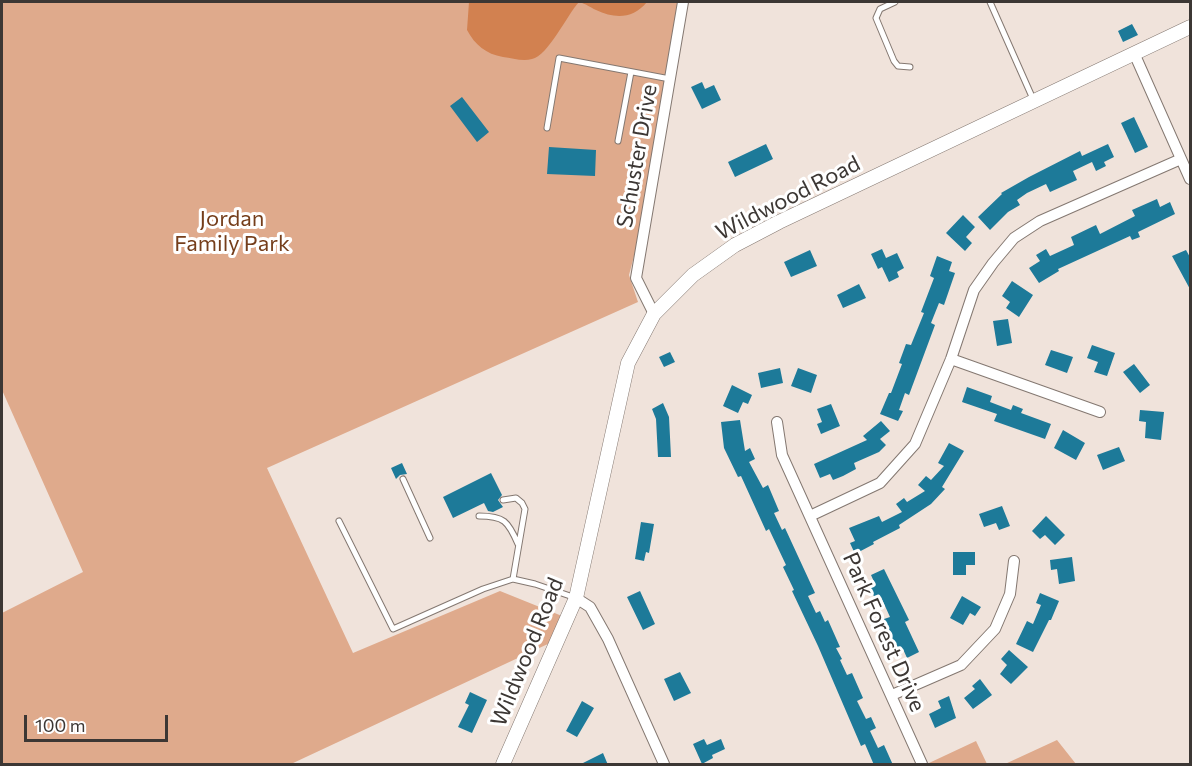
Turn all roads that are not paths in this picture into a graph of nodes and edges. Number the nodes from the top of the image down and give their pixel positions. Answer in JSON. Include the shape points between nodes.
{"nodes":[{"id":1,"x":683,"y":2,"type":"edge"},
{"id":2,"x":895,"y":2,"type":"edge"},
{"id":3,"x":990,"y":2,"type":"edge"},
{"id":4,"x":1191,"y":27,"type":"edge"},
{"id":5,"x":1134,"y":53,"type":"junction"},
{"id":6,"x":910,"y":67,"type":"dead end"},
{"id":7,"x":630,"y":72,"type":"junction"},
{"id":8,"x":670,"y":79,"type":"junction"},
{"id":9,"x":1034,"y":101,"type":"junction"},
{"id":10,"x":547,"y":128,"type":"dead end"},
{"id":11,"x":618,"y":141,"type":"dead end"},
{"id":12,"x":1181,"y":159,"type":"junction"},
{"id":13,"x":1191,"y":179,"type":"edge"},
{"id":14,"x":654,"y":314,"type":"junction"},
{"id":15,"x":951,"y":359,"type":"junction"},
{"id":16,"x":1100,"y":412,"type":"dead end"},
{"id":17,"x":777,"y":422,"type":"dead end"},
{"id":18,"x":403,"y":479,"type":"dead end"},
{"id":19,"x":503,"y":500,"type":"dead end"},
{"id":20,"x":479,"y":516,"type":"dead end"},
{"id":21,"x":810,"y":516,"type":"junction"},
{"id":22,"x":339,"y":521,"type":"dead end"},
{"id":23,"x":430,"y":538,"type":"dead end"},
{"id":24,"x":518,"y":544,"type":"junction"},
{"id":25,"x":1014,"y":561,"type":"dead end"},
{"id":26,"x":513,"y":579,"type":"junction"},
{"id":27,"x":576,"y":598,"type":"junction"},
{"id":28,"x":892,"y":695,"type":"junction"},
{"id":29,"x":503,"y":765,"type":"edge"},
{"id":30,"x":664,"y":765,"type":"edge"},
{"id":31,"x":922,"y":765,"type":"edge"}],
"edges":[{"from":1,"to":8,"type":"street","name":"Schuster Drive"},
{"from":2,"to":6,"type":"lane","via":[[880,9],[876,18],[894,61],[898,66]]},
{"from":3,"to":9,"type":"lane"},
{"from":4,"to":5,"type":"street","name":"Wildwood Road"},
{"from":5,"to":9,"type":"street","name":"Wildwood Road"},
{"from":5,"to":12,"type":"street"},
{"from":7,"to":8,"type":"lane"},
{"from":7,"to":10,"type":"lane","via":[[559,58]]},
{"from":7,"to":11,"type":"lane"},
{"from":8,"to":14,"type":"street","name":"Schuster Drive","via":[[636,278]]},
{"from":9,"to":14,"type":"street","name":"Wildwood Road","via":[[735,245],[693,275]]},
{"from":12,"to":13,"type":"street"},
{"from":12,"to":15,"type":"street","via":[[1040,221],[1014,238],[974,290]]},
{"from":14,"to":27,"type":"street","name":"Wildwood Road","via":[[628,363]]},
{"from":15,"to":16,"type":"street"},
{"from":15,"to":21,"type":"street","via":[[915,444],[880,483]]},
{"from":17,"to":21,"type":"street","name":"Park Forest Drive","via":[[782,455]]},
{"from":18,"to":23,"type":"lane"},
{"from":19,"to":24,"type":"lane","via":[[516,498],[525,509]]},
{"from":20,"to":24,"type":"lane","via":[[504,520]]},
{"from":21,"to":28,"type":"street","name":"Park Forest Drive"},
{"from":22,"to":26,"type":"lane","via":[[393,629]]},
{"from":24,"to":26,"type":"lane"},
{"from":25,"to":28,"type":"street","via":[[1010,594],[995,629],[961,664]]},
{"from":26,"to":27,"type":"lane"},
{"from":27,"to":29,"type":"street","name":"Wildwood Road"},
{"from":27,"to":30,"type":"street","via":[[590,607],[608,639]]},
{"from":28,"to":31,"type":"street","name":"Park Forest Drive"}]}
